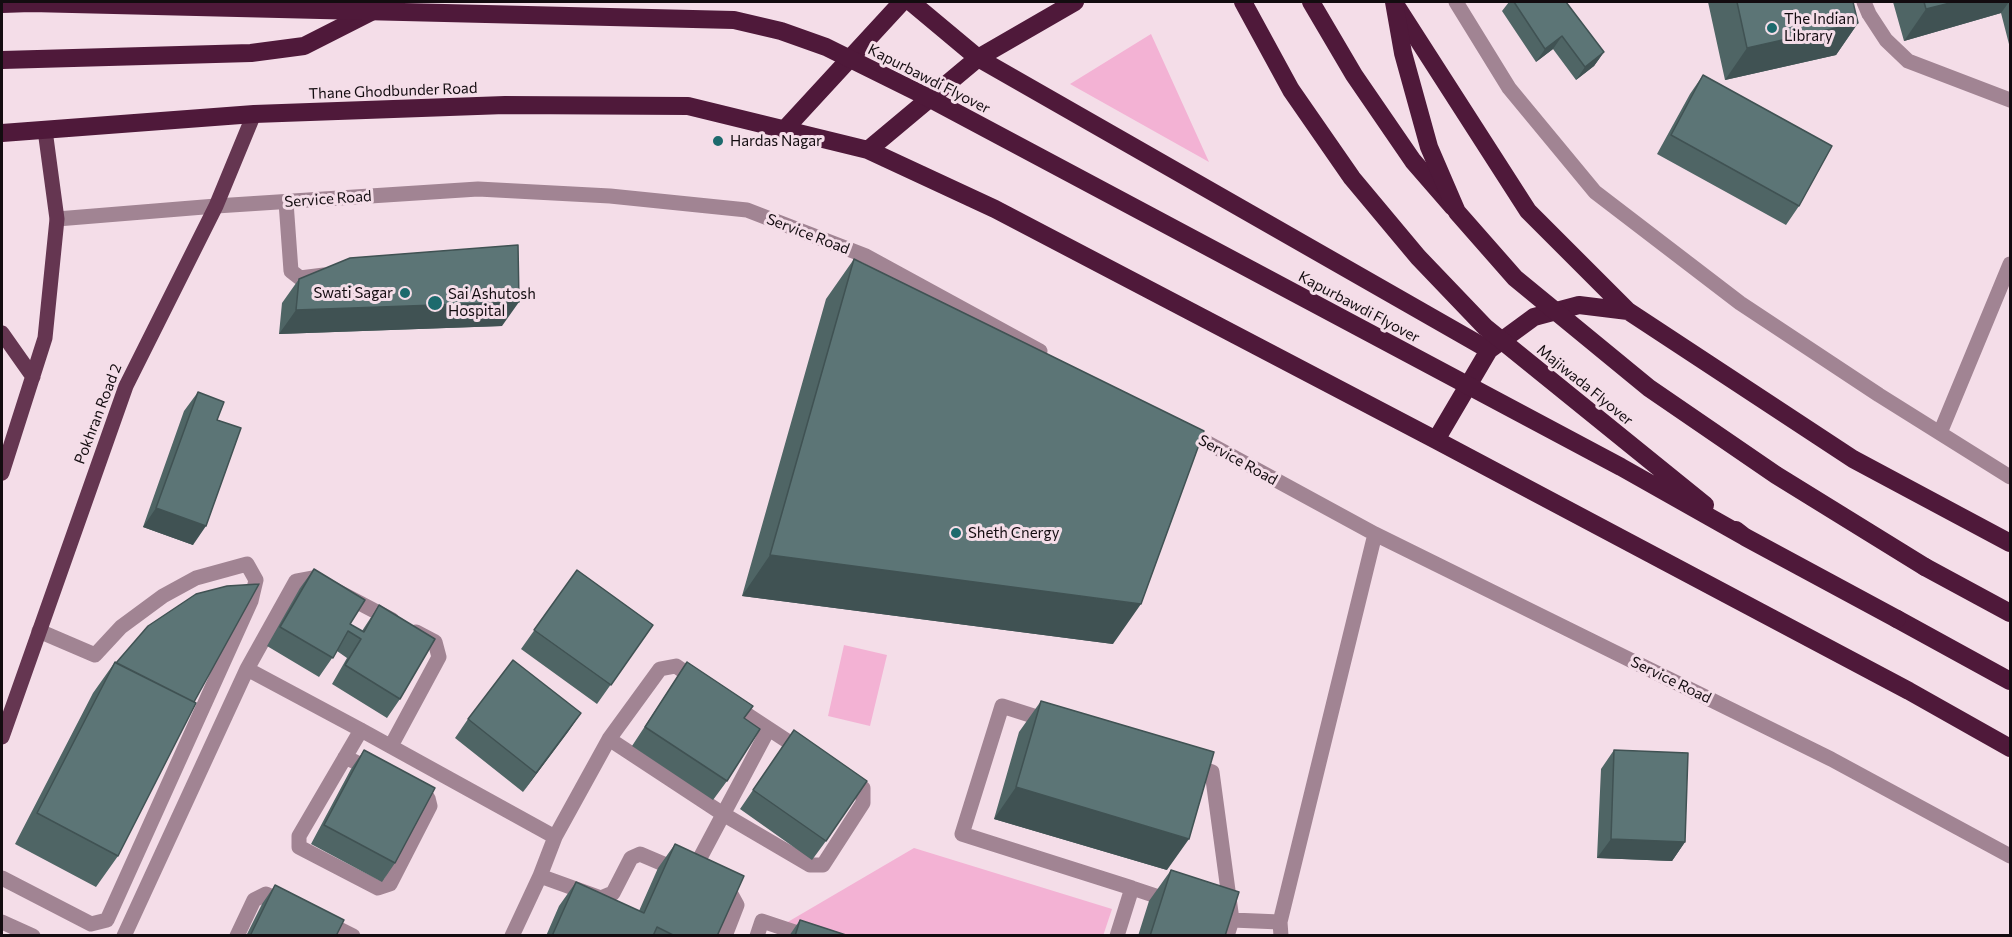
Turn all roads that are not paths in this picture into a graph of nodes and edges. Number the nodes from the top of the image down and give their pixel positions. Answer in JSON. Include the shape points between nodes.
{"nodes":[{"id":1,"x":902,"y":2,"type":"edge"},
{"id":2,"x":911,"y":2,"type":"edge"},
{"id":3,"x":1075,"y":2,"type":"edge"},
{"id":4,"x":1243,"y":2,"type":"edge"},
{"id":5,"x":1311,"y":2,"type":"edge"},
{"id":6,"x":1393,"y":2,"type":"edge"},
{"id":7,"x":1456,"y":2,"type":"edge"},
{"id":8,"x":1864,"y":2,"type":"edge"},
{"id":9,"x":2,"y":4,"type":"edge"},
{"id":10,"x":373,"y":11,"type":"junction"},
{"id":11,"x":978,"y":58,"type":"junction"},
{"id":12,"x":2,"y":60,"type":"edge"},
{"id":13,"x":2010,"y":100,"type":"edge"},
{"id":14,"x":254,"y":114,"type":"junction"},
{"id":15,"x":45,"y":130,"type":"junction"},
{"id":16,"x":784,"y":130,"type":"junction"},
{"id":17,"x":2,"y":133,"type":"edge"},
{"id":18,"x":868,"y":150,"type":"junction"},
{"id":19,"x":286,"y":202,"type":"junction"},
{"id":20,"x":216,"y":206,"type":"junction"},
{"id":21,"x":1457,"y":212,"type":"junction"},
{"id":22,"x":57,"y":219,"type":"junction"},
{"id":23,"x":2010,"y":264,"type":"edge"},
{"id":24,"x":334,"y":274,"type":"edge"},
{"id":25,"x":1628,"y":311,"type":"junction"},
{"id":26,"x":2,"y":333,"type":"edge"},
{"id":27,"x":1489,"y":350,"type":"junction"},
{"id":28,"x":1055,"y":359,"type":"edge"},
{"id":29,"x":33,"y":377,"type":"junction"},
{"id":30,"x":1170,"y":422,"type":"edge"},
{"id":31,"x":1940,"y":434,"type":"junction"},
{"id":32,"x":1436,"y":440,"type":"junction"},
{"id":33,"x":2,"y":472,"type":"edge"},
{"id":34,"x":2010,"y":477,"type":"edge"},
{"id":35,"x":1375,"y":534,"type":"junction"},
{"id":36,"x":1744,"y":537,"type":"junction"},
{"id":37,"x":2010,"y":543,"type":"edge"},
{"id":38,"x":2010,"y":613,"type":"edge"},
{"id":39,"x":39,"y":632,"type":"junction"},
{"id":40,"x":247,"y":669,"type":"junction"},
{"id":41,"x":2010,"y":681,"type":"edge"},
{"id":42,"x":1069,"y":727,"type":"edge"},
{"id":43,"x":361,"y":730,"type":"junction"},
{"id":44,"x":768,"y":730,"type":"junction"},
{"id":45,"x":2,"y":737,"type":"edge"},
{"id":46,"x":609,"y":739,"type":"junction"},
{"id":47,"x":391,"y":746,"type":"junction"},
{"id":48,"x":2010,"y":748,"type":"edge"},
{"id":49,"x":345,"y":757,"type":"junction"},
{"id":50,"x":816,"y":759,"type":"edge"},
{"id":51,"x":1179,"y":762,"type":"edge"},
{"id":52,"x":835,"y":771,"type":"edge"},
{"id":53,"x":723,"y":814,"type":"junction"},
{"id":54,"x":555,"y":837,"type":"junction"},
{"id":55,"x":2010,"y":856,"type":"edge"},
{"id":56,"x":540,"y":876,"type":"junction"},
{"id":57,"x":690,"y":876,"type":"junction"},
{"id":58,"x":2,"y":878,"type":"edge"},
{"id":59,"x":1132,"y":888,"type":"junction"},
{"id":60,"x":1187,"y":906,"type":"edge"},
{"id":61,"x":1209,"y":913,"type":"edge"},
{"id":62,"x":1232,"y":920,"type":"junction"},
{"id":63,"x":2,"y":922,"type":"edge"},
{"id":64,"x":1281,"y":929,"type":"edge"},
{"id":65,"x":350,"y":935,"type":"edge"},
{"id":66,"x":33,"y":936,"type":"edge"},
{"id":67,"x":124,"y":936,"type":"edge"},
{"id":68,"x":237,"y":936,"type":"edge"},
{"id":69,"x":512,"y":936,"type":"edge"},
{"id":70,"x":725,"y":936,"type":"edge"},
{"id":71,"x":757,"y":936,"type":"edge"},
{"id":72,"x":807,"y":936,"type":"edge"},
{"id":73,"x":1117,"y":936,"type":"edge"},
{"id":74,"x":1227,"y":936,"type":"edge"}],
"edges":[{"from":1,"to":16,"type":"highway"},
{"from":2,"to":11,"type":"highway"},
{"from":3,"to":11,"type":"highway"},
{"from":4,"to":36,"type":"highway","name":"Majiwada Flyover","bridge":true,"via":[[1298,100],[1352,178],[1418,257],[1485,327]]},
{"from":5,"to":21,"type":"highway","bridge":true,"via":[[1406,151]]},
{"from":6,"to":21,"type":"highway","bridge":true,"via":[[1429,147]]},
{"from":6,"to":25,"type":"highway","via":[[1528,212]]},
{"from":7,"to":31,"type":"street","via":[[1509,88],[1595,192],[1740,303]]},
{"from":8,"to":13,"type":"street","via":[[1886,40],[1908,61]]},
{"from":9,"to":10,"type":"highway","name":"Kapurbawdi Flyover","bridge":true},
{"from":10,"to":12,"type":"highway","via":[[304,46],[251,52]]},
{"from":10,"to":36,"type":"highway","name":"Kapurbawdi Flyover","bridge":true,"via":[[734,20],[826,47],[1590,450]]},
{"from":11,"to":18,"type":"highway"},
{"from":11,"to":27,"type":"highway"},
{"from":14,"to":15,"type":"highway","name":"Thane Ghodbunder Road"},
{"from":14,"to":16,"type":"highway","name":"Thane Ghodbunder Road","via":[[505,105],[688,106]]},
{"from":14,"to":20,"type":"main road","name":"Pokhran Road 2"},
{"from":15,"to":17,"type":"highway","name":"Thane Ghodbunder Road"},
{"from":15,"to":22,"type":"main road"},
{"from":16,"to":18,"type":"highway","name":"Thane Ghodbunder Road"},
{"from":18,"to":32,"type":"highway","name":"Thane Ghodbunder Road","via":[[995,209]]},
{"from":19,"to":20,"type":"street","name":"Service Road"},
{"from":19,"to":24,"type":"street","via":[[291,271],[300,278]]},
{"from":19,"to":28,"type":"street","name":"Service Road","via":[[478,189],[610,196],[747,210],[866,256]]},
{"from":20,"to":22,"type":"street","name":"Service Road"},
{"from":20,"to":39,"type":"main road","name":"Pokhran Road 2","via":[[126,386]]},
{"from":21,"to":38,"type":"highway","bridge":true,"via":[[1515,278],[1648,388],[1776,475],[1925,567]]},
{"from":22,"to":29,"type":"main road","via":[[45,338]]},
{"from":23,"to":31,"type":"street"},
{"from":25,"to":27,"type":"highway","via":[[1580,305],[1534,317]]},
{"from":25,"to":37,"type":"highway","via":[[1853,459]]},
{"from":26,"to":29,"type":"main road"},
{"from":27,"to":32,"type":"highway"},
{"from":29,"to":33,"type":"main road"},
{"from":30,"to":35,"type":"street","name":"Service Road"},
{"from":31,"to":34,"type":"street"},
{"from":32,"to":48,"type":"highway","name":"Thane Ghodbunder Road"},
{"from":35,"to":55,"type":"street","name":"Service Road","via":[[1831,759]]},
{"from":35,"to":64,"type":"street"},
{"from":36,"to":41,"type":"highway","name":"Majiwada Flyover","bridge":true},
{"from":39,"to":45,"type":"main road","name":"Pokhran Road 2"},
{"from":39,"to":58,"type":"street","via":[[100,658],[121,627],[196,578],[247,564],[256,580],[251,601],[107,920],[91,924]]},
{"from":40,"to":43,"type":"street"},
{"from":40,"to":47,"type":"street","via":[[296,581],[312,578],[435,642],[439,657]]},
{"from":40,"to":67,"type":"street"},
{"from":42,"to":59,"type":"street","via":[[1002,706],[962,834]]},
{"from":43,"to":47,"type":"street"},
{"from":43,"to":49,"type":"street"},
{"from":44,"to":46,"type":"street","via":[[676,666],[660,669]]},
{"from":44,"to":50,"type":"street"},
{"from":44,"to":53,"type":"street"},
{"from":46,"to":53,"type":"street"},
{"from":46,"to":54,"type":"street"},
{"from":47,"to":54,"type":"street"},
{"from":49,"to":49,"type":"street","via":[[298,836],[299,847],[378,888],[390,884],[430,806],[428,798]]},
{"from":51,"to":62,"type":"street","via":[[1212,772]]},
{"from":52,"to":53,"type":"street","via":[[863,788],[863,803],[823,865],[810,865]]},
{"from":53,"to":57,"type":"street"},
{"from":54,"to":56,"type":"street"},
{"from":56,"to":57,"type":"street","via":[[601,898],[613,893],[631,858],[640,854]]},
{"from":56,"to":69,"type":"street"},
{"from":57,"to":70,"type":"street","via":[[731,894],[737,905]]},
{"from":59,"to":60,"type":"street"},
{"from":59,"to":73,"type":"street"},
{"from":61,"to":62,"type":"street"},
{"from":62,"to":64,"type":"street"},
{"from":62,"to":74,"type":"street"},
{"from":63,"to":66,"type":"street"},
{"from":65,"to":68,"type":"street","via":[[266,894],[254,900]]},
{"from":71,"to":72,"type":"street","via":[[762,921]]}]}
